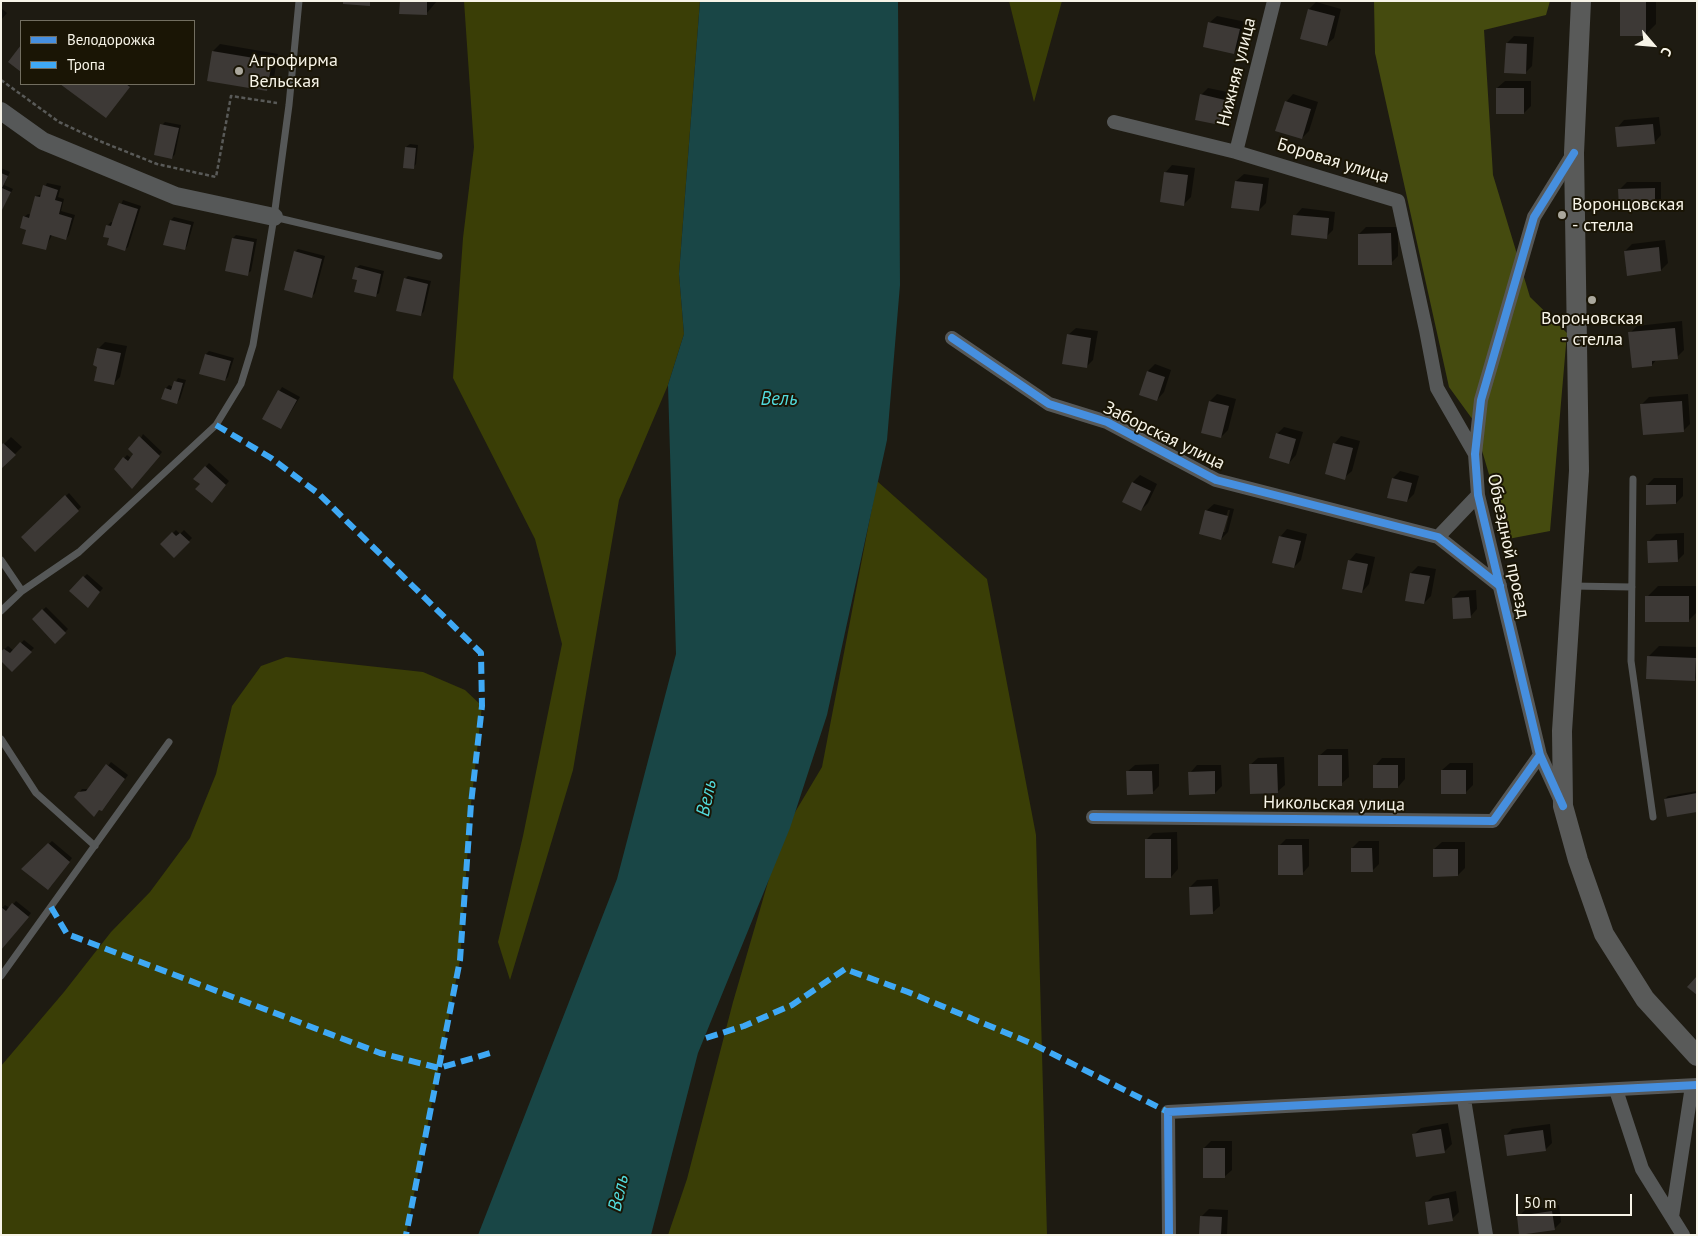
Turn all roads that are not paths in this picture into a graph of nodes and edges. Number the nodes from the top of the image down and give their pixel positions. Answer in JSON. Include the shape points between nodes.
{"nodes":[{"id":1,"x":298,"y":1,"type":"edge"},
{"id":2,"x":1274,"y":1,"type":"edge"},
{"id":3,"x":1581,"y":1,"type":"edge"},
{"id":4,"x":1,"y":112,"type":"edge"},
{"id":5,"x":1114,"y":122,"type":"dead end"},
{"id":6,"x":1236,"y":152,"type":"junction"},
{"id":7,"x":1574,"y":153,"type":"junction"},
{"id":8,"x":274,"y":217,"type":"junction"},
{"id":9,"x":439,"y":256,"type":"dead end"},
{"id":10,"x":952,"y":338,"type":"dead end"},
{"id":11,"x":1475,"y":454,"type":"junction"},
{"id":12,"x":1633,"y":479,"type":"dead end"},
{"id":13,"x":1478,"y":495,"type":"junction"},
{"id":14,"x":1438,"y":537,"type":"junction"},
{"id":15,"x":1,"y":560,"type":"edge"},
{"id":16,"x":1500,"y":586,"type":"junction"},
{"id":17,"x":1572,"y":586,"type":"junction"},
{"id":18,"x":1632,"y":587,"type":"junction"},
{"id":19,"x":22,"y":591,"type":"junction"},
{"id":20,"x":1,"y":611,"type":"edge"},
{"id":21,"x":1,"y":739,"type":"edge"},
{"id":22,"x":169,"y":742,"type":"dead end"},
{"id":23,"x":1540,"y":755,"type":"junction"},
{"id":24,"x":1564,"y":806,"type":"junction"},
{"id":25,"x":1653,"y":816,"type":"dead end"},
{"id":26,"x":1093,"y":817,"type":"dead end"},
{"id":27,"x":95,"y":846,"type":"junction"},
{"id":28,"x":1,"y":976,"type":"edge"},
{"id":29,"x":1697,"y":1056,"type":"edge"},
{"id":30,"x":1694,"y":1086,"type":"edge"},
{"id":31,"x":1616,"y":1090,"type":"junction"},
{"id":32,"x":1464,"y":1098,"type":"junction"},
{"id":33,"x":1672,"y":1217,"type":"junction"},
{"id":34,"x":1169,"y":1235,"type":"edge"},
{"id":35,"x":1486,"y":1235,"type":"edge"},
{"id":36,"x":1683,"y":1235,"type":"edge"}],
"edges":[{"from":1,"to":8,"type":"lane","via":[[289,105]]},
{"from":2,"to":6,"type":"street","name":"Нижняя улица"},
{"from":3,"to":7,"type":"main road"},
{"from":4,"to":8,"type":"street","via":[[43,141],[176,196]]},
{"from":5,"to":6,"type":"street","name":"Боровая улица"},
{"from":6,"to":11,"type":"street","name":"Боровая улица","via":[[1398,200],[1436,388]]},
{"from":7,"to":11,"type":"street","name":"Объездной проезд","via":[[1534,217],[1481,400]]},
{"from":7,"to":17,"type":"main road","via":[[1580,471]]},
{"from":8,"to":9,"type":"lane"},
{"from":8,"to":19,"type":"lane","via":[[254,345],[241,384],[216,425],[79,552]]},
{"from":10,"to":14,"type":"street","name":"Заборская улица","via":[[1049,404],[1107,422],[1216,480]]},
{"from":11,"to":13,"type":"street","name":"Объездной проезд"},
{"from":12,"to":18,"type":"lane"},
{"from":13,"to":14,"type":"street"},
{"from":13,"to":16,"type":"street","name":"Объездной проезд"},
{"from":14,"to":16,"type":"street"},
{"from":15,"to":19,"type":"lane"},
{"from":16,"to":23,"type":"street","name":"Объездной проезд"},
{"from":17,"to":18,"type":"lane"},
{"from":17,"to":24,"type":"main road","via":[[1562,731]]},
{"from":18,"to":25,"type":"lane","via":[[1631,661]]},
{"from":19,"to":20,"type":"lane"},
{"from":21,"to":27,"type":"lane","via":[[36,793]]},
{"from":22,"to":27,"type":"lane"},
{"from":23,"to":24,"type":"street","name":"Объездной проезд"},
{"from":23,"to":26,"type":"street","name":"Никольская улица","via":[[1493,821]]},
{"from":24,"to":29,"type":"main road","via":[[1578,860],[1604,934],[1645,999]]},
{"from":27,"to":28,"type":"lane"},
{"from":30,"to":31,"type":"street"},
{"from":30,"to":33,"type":"street"},
{"from":31,"to":32,"type":"street"},
{"from":31,"to":33,"type":"street","via":[[1642,1169]]},
{"from":32,"to":34,"type":"street","via":[[1168,1112]]},
{"from":32,"to":35,"type":"street"},
{"from":33,"to":36,"type":"street"}]}
